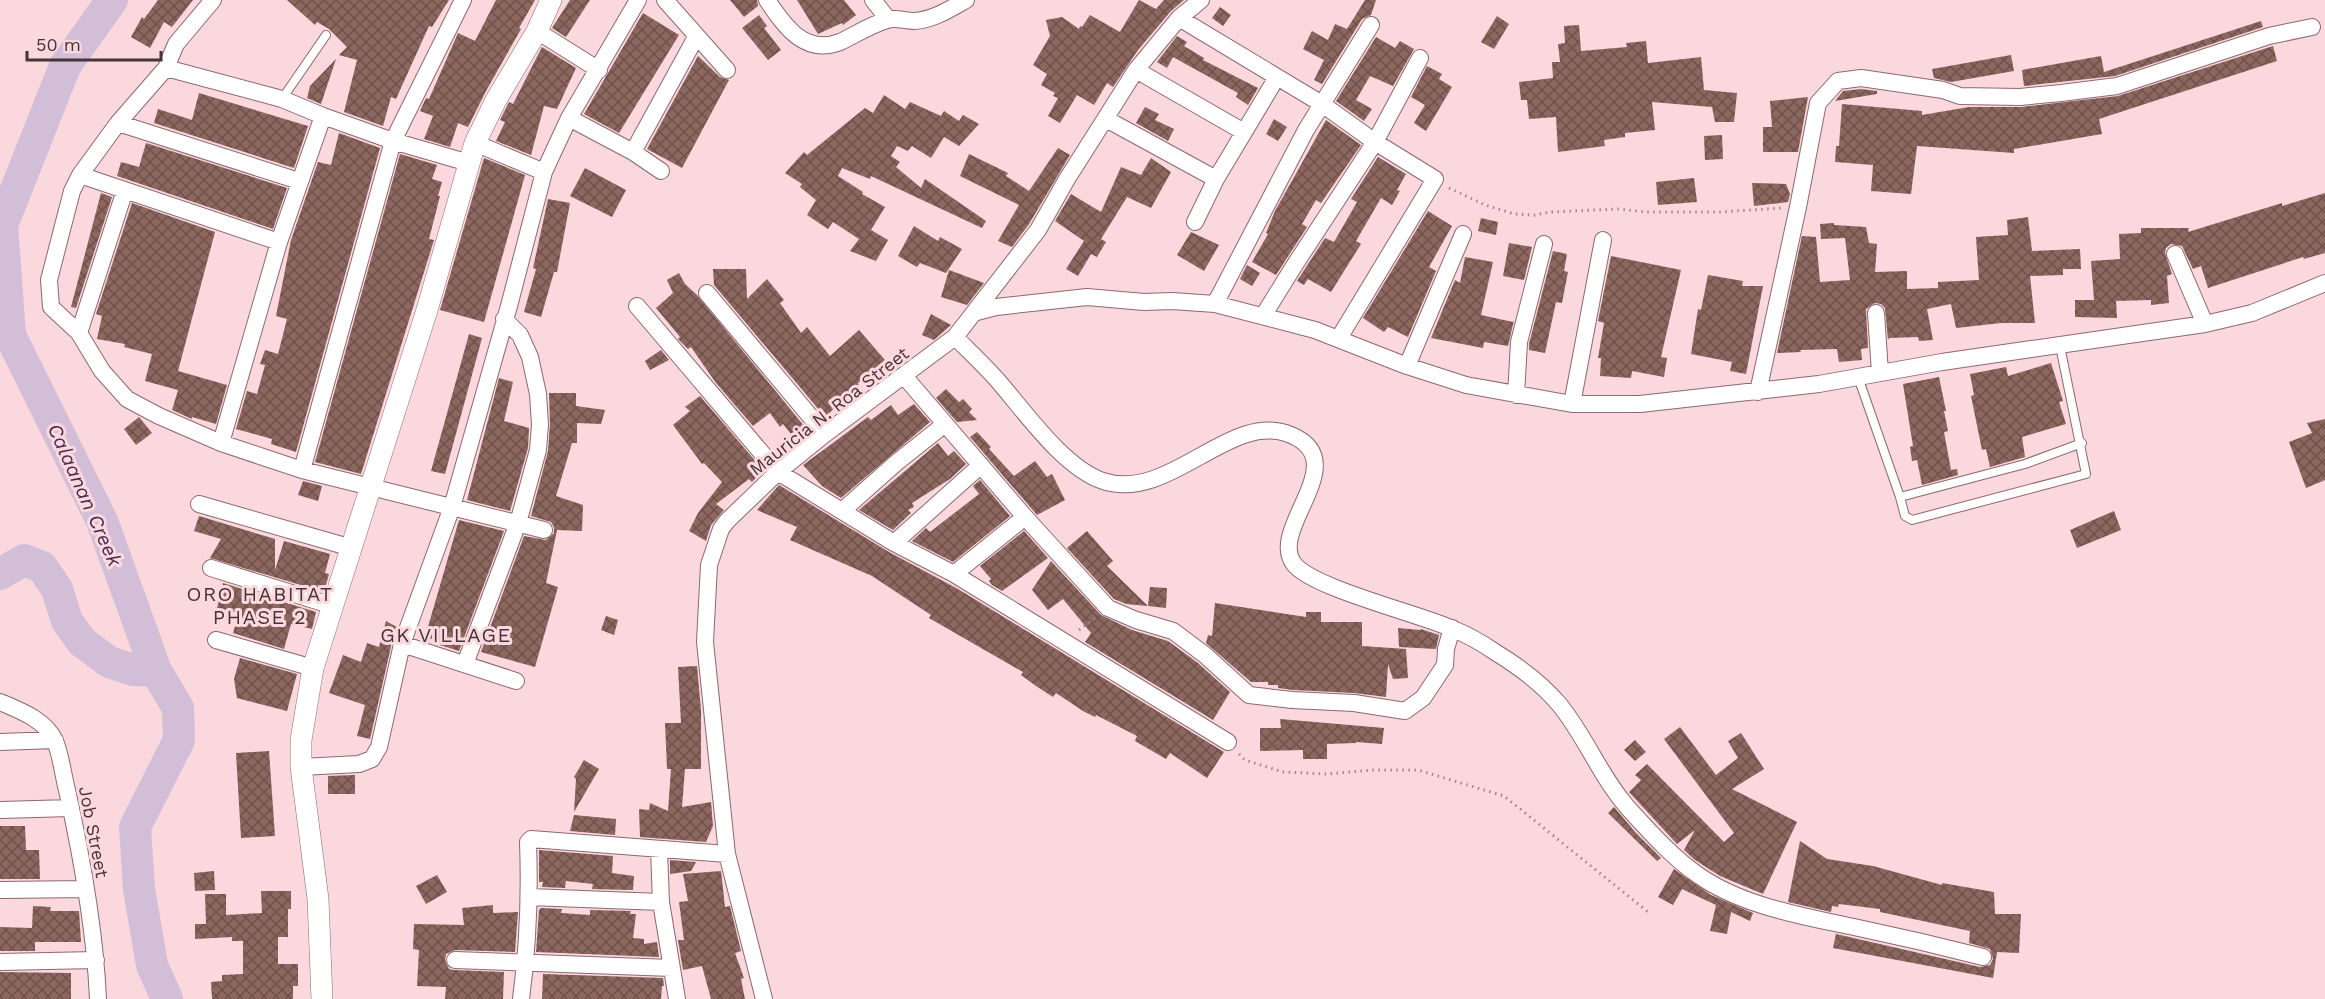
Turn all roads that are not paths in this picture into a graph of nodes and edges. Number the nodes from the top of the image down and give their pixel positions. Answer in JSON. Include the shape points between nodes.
{"nodes":[{"id":1,"x":213,"y":0,"type":"edge"},
{"id":2,"x":463,"y":0,"type":"edge"},
{"id":3,"x":551,"y":0,"type":"edge"},
{"id":4,"x":638,"y":0,"type":"edge"},
{"id":5,"x":665,"y":0,"type":"edge"},
{"id":6,"x":767,"y":0,"type":"edge"},
{"id":7,"x":873,"y":0,"type":"edge"},
{"id":8,"x":966,"y":0,"type":"edge"},
{"id":9,"x":1201,"y":0,"type":"edge"},
{"id":10,"x":1179,"y":18,"type":"junction"},
{"id":11,"x":888,"y":19,"type":"junction"},
{"id":12,"x":1371,"y":25,"type":"dead end"},
{"id":13,"x":2312,"y":27,"type":"dead end"},
{"id":14,"x":537,"y":30,"type":"junction"},
{"id":15,"x":326,"y":35,"type":"dead end"},
{"id":16,"x":696,"y":37,"type":"junction"},
{"id":17,"x":1420,"y":58,"type":"dead end"},
{"id":18,"x":166,"y":68,"type":"junction"},
{"id":19,"x":599,"y":70,"type":"junction"},
{"id":20,"x":727,"y":70,"type":"dead end"},
{"id":21,"x":1136,"y":70,"type":"junction"},
{"id":22,"x":1277,"y":77,"type":"junction"},
{"id":23,"x":282,"y":99,"type":"junction"},
{"id":24,"x":1322,"y":104,"type":"junction"},
{"id":25,"x":323,"y":116,"type":"junction"},
{"id":26,"x":569,"y":118,"type":"junction"},
{"id":27,"x":1106,"y":119,"type":"junction"},
{"id":28,"x":118,"y":123,"type":"junction"},
{"id":29,"x":1244,"y":132,"type":"junction"},
{"id":30,"x":393,"y":141,"type":"junction"},
{"id":31,"x":1375,"y":142,"type":"junction"},
{"id":32,"x":633,"y":152,"type":"junction"},
{"id":33,"x":472,"y":153,"type":"junction"},
{"id":34,"x":661,"y":171,"type":"dead end"},
{"id":35,"x":544,"y":172,"type":"junction"},
{"id":36,"x":80,"y":175,"type":"junction"},
{"id":37,"x":1216,"y":179,"type":"junction"},
{"id":38,"x":299,"y":181,"type":"junction"},
{"id":39,"x":125,"y":190,"type":"junction"},
{"id":40,"x":1195,"y":222,"type":"dead end"},
{"id":41,"x":1463,"y":234,"type":"dead end"},
{"id":42,"x":1603,"y":240,"type":"dead end"},
{"id":43,"x":279,"y":243,"type":"junction"},
{"id":44,"x":1544,"y":244,"type":"dead end"},
{"id":45,"x":2175,"y":254,"type":"dead end"},
{"id":46,"x":2325,"y":283,"type":"edge"},
{"id":47,"x":707,"y":293,"type":"dead end"},
{"id":48,"x":1215,"y":304,"type":"junction"},
{"id":49,"x":637,"y":306,"type":"dead end"},
{"id":50,"x":977,"y":312,"type":"junction"},
{"id":51,"x":1876,"y":313,"type":"dead end"},
{"id":52,"x":1263,"y":316,"type":"junction"},
{"id":53,"x":504,"y":319,"type":"junction"},
{"id":54,"x":2205,"y":324,"type":"junction"},
{"id":55,"x":79,"y":333,"type":"junction"},
{"id":56,"x":955,"y":337,"type":"junction"},
{"id":57,"x":1339,"y":338,"type":"junction"},
{"id":58,"x":2060,"y":346,"type":"junction"},
{"id":59,"x":1407,"y":366,"type":"junction"},
{"id":60,"x":1880,"y":373,"type":"junction"},
{"id":61,"x":904,"y":376,"type":"junction"},
{"id":62,"x":1858,"y":377,"type":"junction"},
{"id":63,"x":1758,"y":392,"type":"junction"},
{"id":64,"x":1516,"y":395,"type":"junction"},
{"id":65,"x":1572,"y":404,"type":"junction"},
{"id":66,"x":945,"y":424,"type":"junction"},
{"id":67,"x":825,"y":434,"type":"junction"},
{"id":68,"x":221,"y":443,"type":"junction"},
{"id":69,"x":2082,"y":443,"type":"junction"},
{"id":70,"x":981,"y":465,"type":"junction"},
{"id":71,"x":302,"y":471,"type":"junction"},
{"id":72,"x":778,"y":472,"type":"junction"},
{"id":73,"x":371,"y":488,"type":"junction"},
{"id":74,"x":1900,"y":497,"type":"junction"},
{"id":75,"x":199,"y":504,"type":"dead end"},
{"id":76,"x":452,"y":507,"type":"junction"},
{"id":77,"x":842,"y":511,"type":"junction"},
{"id":78,"x":1025,"y":517,"type":"junction"},
{"id":79,"x":518,"y":523,"type":"junction"},
{"id":80,"x":544,"y":530,"type":"dead end"},
{"id":81,"x":894,"y":543,"type":"junction"},
{"id":82,"x":352,"y":549,"type":"junction"},
{"id":83,"x":211,"y":568,"type":"dead end"},
{"id":84,"x":954,"y":574,"type":"junction"},
{"id":85,"x":333,"y":606,"type":"junction"},
{"id":86,"x":1452,"y":628,"type":"junction"},
{"id":87,"x":216,"y":640,"type":"dead end"},
{"id":88,"x":402,"y":644,"type":"junction"},
{"id":89,"x":465,"y":664,"type":"junction"},
{"id":90,"x":313,"y":668,"type":"junction"},
{"id":91,"x":516,"y":681,"type":"dead end"},
{"id":92,"x":0,"y":702,"type":"edge"},
{"id":93,"x":55,"y":740,"type":"junction"},
{"id":94,"x":0,"y":742,"type":"edge"},
{"id":95,"x":1228,"y":742,"type":"road end"},
{"id":96,"x":301,"y":768,"type":"junction"},
{"id":97,"x":71,"y":808,"type":"junction"},
{"id":98,"x":0,"y":810,"type":"edge"},
{"id":99,"x":659,"y":850,"type":"junction"},
{"id":100,"x":727,"y":854,"type":"junction"},
{"id":101,"x":85,"y":889,"type":"junction"},
{"id":102,"x":0,"y":890,"type":"edge"},
{"id":103,"x":530,"y":897,"type":"junction"},
{"id":104,"x":661,"y":902,"type":"junction"},
{"id":105,"x":1983,"y":957,"type":"dead end"},
{"id":106,"x":96,"y":960,"type":"junction"},
{"id":107,"x":455,"y":960,"type":"dead end"},
{"id":108,"x":0,"y":962,"type":"edge"},
{"id":109,"x":526,"y":963,"type":"junction"},
{"id":110,"x":672,"y":969,"type":"junction"},
{"id":111,"x":98,"y":999,"type":"edge"},
{"id":112,"x":322,"y":999,"type":"edge"},
{"id":113,"x":521,"y":999,"type":"edge"},
{"id":114,"x":677,"y":999,"type":"edge"},
{"id":115,"x":764,"y":999,"type":"edge"}],
"edges":[{"from":1,"to":18,"type":"street","via":[[176,44]]},
{"from":2,"to":30,"type":"street"},
{"from":3,"to":14,"type":"street"},
{"from":4,"to":19,"type":"street"},
{"from":5,"to":16,"type":"street"},
{"from":6,"to":11,"type":"street","via":[[788,30],[804,43],[837,43]]},
{"from":7,"to":11,"type":"street"},
{"from":8,"to":11,"type":"street","via":[[941,14],[916,21]]},
{"from":9,"to":10,"type":"street","name":"Mauricia N. Roa Street"},
{"from":10,"to":21,"type":"street","name":"Mauricia N. Roa Street"},
{"from":10,"to":22,"type":"street"},
{"from":12,"to":24,"type":"street"},
{"from":13,"to":63,"type":"street","via":[[2269,36],[2118,86],[2061,93],[1960,96],[1861,78],[1838,81],[1818,103]]},
{"from":14,"to":19,"type":"street"},
{"from":14,"to":33,"type":"street","via":[[496,100]]},
{"from":15,"to":23,"type":"lane"},
{"from":16,"to":20,"type":"street"},
{"from":16,"to":32,"type":"street"},
{"from":17,"to":31,"type":"street"},
{"from":18,"to":23,"type":"street"},
{"from":18,"to":28,"type":"street"},
{"from":19,"to":26,"type":"street"},
{"from":21,"to":27,"type":"street","name":"Mauricia N. Roa Street"},
{"from":21,"to":29,"type":"street"},
{"from":22,"to":24,"type":"street"},
{"from":22,"to":29,"type":"street"},
{"from":23,"to":25,"type":"street"},
{"from":24,"to":31,"type":"street"},
{"from":24,"to":48,"type":"street"},
{"from":25,"to":30,"type":"street"},
{"from":25,"to":38,"type":"street"},
{"from":26,"to":32,"type":"street"},
{"from":26,"to":35,"type":"street"},
{"from":27,"to":37,"type":"street"},
{"from":27,"to":50,"type":"street","name":"Mauricia N. Roa Street","via":[[1038,230]]},
{"from":28,"to":36,"type":"street"},
{"from":28,"to":38,"type":"street"},
{"from":29,"to":37,"type":"street"},
{"from":30,"to":33,"type":"street"},
{"from":30,"to":71,"type":"street"},
{"from":31,"to":52,"type":"street"},
{"from":31,"to":57,"type":"street","via":[[1435,179]]},
{"from":32,"to":34,"type":"street"},
{"from":33,"to":35,"type":"street"},
{"from":33,"to":73,"type":"street"},
{"from":35,"to":53,"type":"street"},
{"from":36,"to":39,"type":"street"},
{"from":36,"to":55,"type":"street","via":[[72,191],[49,280],[51,307]]},
{"from":37,"to":40,"type":"street"},
{"from":38,"to":43,"type":"street"},
{"from":39,"to":43,"type":"street"},
{"from":39,"to":55,"type":"street"},
{"from":41,"to":59,"type":"street"},
{"from":42,"to":65,"type":"street"},
{"from":43,"to":68,"type":"street"},
{"from":44,"to":64,"type":"street","via":[[1519,342]]},
{"from":45,"to":54,"type":"street"},
{"from":46,"to":54,"type":"street","via":[[2252,313]]},
{"from":47,"to":67,"type":"street"},
{"from":48,"to":50,"type":"street","via":[[1087,297]]},
{"from":48,"to":52,"type":"street"},
{"from":49,"to":72,"type":"street"},
{"from":50,"to":56,"type":"street","name":"Mauricia N. Roa Street"},
{"from":51,"to":60,"type":"street"},
{"from":52,"to":57,"type":"street"},
{"from":53,"to":76,"type":"street"},
{"from":53,"to":79,"type":"street","via":[[520,335],[530,357],[538,394],[538,450]]},
{"from":54,"to":58,"type":"street"},
{"from":55,"to":68,"type":"street","via":[[102,371],[127,399]]},
{"from":56,"to":61,"type":"street","name":"Mauricia N. Roa Street"},
{"from":56,"to":86,"type":"street","via":[[998,381],[1035,428],[1076,465],[1103,481],[1135,484],[1192,463],[1244,433],[1268,430],[1290,434],[1308,445],[1315,462],[1312,483],[1289,542],[1294,566],[1325,584]]},
{"from":57,"to":59,"type":"street"},
{"from":58,"to":60,"type":"street"},
{"from":58,"to":69,"type":"lane"},
{"from":59,"to":64,"type":"street","via":[[1466,385]]},
{"from":60,"to":62,"type":"street"},
{"from":61,"to":66,"type":"street"},
{"from":61,"to":67,"type":"street","name":"Mauricia N. Roa Street"},
{"from":62,"to":63,"type":"street"},
{"from":62,"to":74,"type":"lane"},
{"from":63,"to":65,"type":"street","via":[[1640,404]]},
{"from":64,"to":65,"type":"street"},
{"from":66,"to":70,"type":"street"},
{"from":66,"to":77,"type":"street"},
{"from":67,"to":72,"type":"street","name":"Mauricia N. Roa Street"},
{"from":68,"to":71,"type":"street"},
{"from":69,"to":74,"type":"lane","via":[[2025,464]]},
{"from":69,"to":74,"type":"lane","via":[[2087,473],[2084,476],[1912,520],[1905,516]]},
{"from":70,"to":78,"type":"street"},
{"from":70,"to":81,"type":"street"},
{"from":71,"to":73,"type":"street"},
{"from":72,"to":77,"type":"street"},
{"from":72,"to":100,"type":"street","name":"Mauricia N. Roa Street","via":[[721,529],[709,565],[705,642]]},
{"from":73,"to":76,"type":"street"},
{"from":73,"to":82,"type":"street"},
{"from":75,"to":82,"type":"street"},
{"from":76,"to":79,"type":"street"},
{"from":76,"to":88,"type":"street"},
{"from":77,"to":81,"type":"street"},
{"from":78,"to":84,"type":"street"},
{"from":78,"to":86,"type":"street","via":[[1108,608],[1173,631],[1249,695],[1405,711],[1423,698],[1445,665]]},
{"from":79,"to":80,"type":"street"},
{"from":79,"to":89,"type":"street"},
{"from":81,"to":84,"type":"street"},
{"from":82,"to":85,"type":"street"},
{"from":83,"to":85,"type":"street"},
{"from":84,"to":95,"type":"street"},
{"from":85,"to":90,"type":"street"},
{"from":86,"to":105,"type":"street","via":[[1500,654],[1539,683],[1566,713],[1626,806],[1698,876],[1776,909]]},
{"from":87,"to":90,"type":"street"},
{"from":88,"to":89,"type":"street"},
{"from":88,"to":96,"type":"street","via":[[379,747],[372,759],[359,764]]},
{"from":89,"to":91,"type":"street"},
{"from":90,"to":96,"type":"street","via":[[301,740]]},
{"from":92,"to":93,"type":"street","via":[[42,725]]},
{"from":93,"to":94,"type":"street"},
{"from":93,"to":97,"type":"street","name":"Job Street"},
{"from":96,"to":112,"type":"street","via":[[318,899]]},
{"from":97,"to":98,"type":"street"},
{"from":97,"to":101,"type":"street","name":"Job Street"},
{"from":99,"to":100,"type":"street"},
{"from":99,"to":103,"type":"street","via":[[531,838]]},
{"from":99,"to":104,"type":"street"},
{"from":100,"to":115,"type":"street","name":"Mauricia N. Roa Street"},
{"from":101,"to":102,"type":"street"},
{"from":101,"to":106,"type":"street","name":"Job Street"},
{"from":103,"to":104,"type":"street"},
{"from":103,"to":109,"type":"street"},
{"from":104,"to":110,"type":"street"},
{"from":106,"to":108,"type":"street"},
{"from":106,"to":111,"type":"street","name":"Job Street"},
{"from":107,"to":109,"type":"street"},
{"from":109,"to":110,"type":"street"},
{"from":109,"to":113,"type":"street"},
{"from":110,"to":114,"type":"street"}]}
